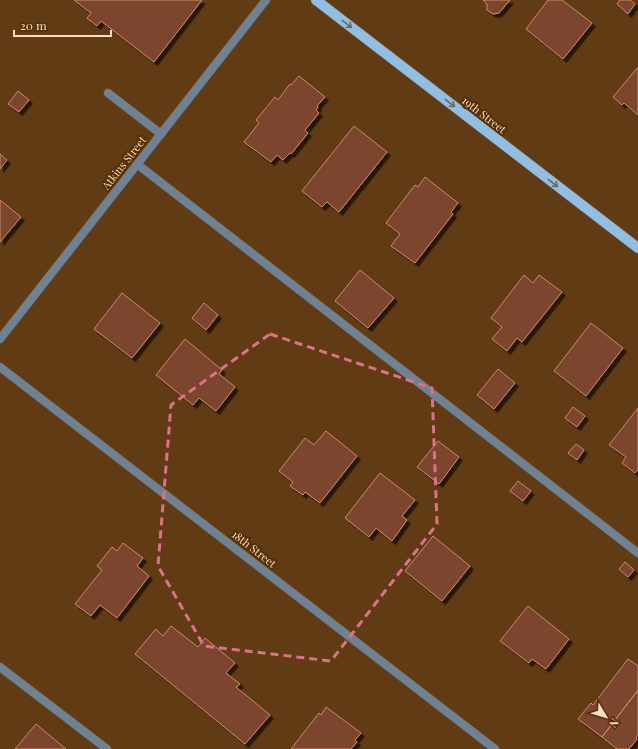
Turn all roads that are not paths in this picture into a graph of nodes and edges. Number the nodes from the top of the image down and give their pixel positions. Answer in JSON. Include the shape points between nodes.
{"nodes":[{"id":1,"x":266,"y":0,"type":"edge"},
{"id":2,"x":316,"y":0,"type":"edge"},
{"id":3,"x":108,"y":93,"type":"dead end"},
{"id":4,"x":161,"y":134,"type":"junction"},
{"id":5,"x":138,"y":164,"type":"junction"},
{"id":6,"x":638,"y":248,"type":"edge"},
{"id":7,"x":0,"y":339,"type":"edge"},
{"id":8,"x":0,"y":367,"type":"edge"},
{"id":9,"x":638,"y":553,"type":"edge"},
{"id":10,"x":0,"y":667,"type":"edge"},
{"id":11,"x":107,"y":749,"type":"edge"},
{"id":12,"x":494,"y":749,"type":"edge"}],
"edges":[{"from":1,"to":4,"type":"street","name":"Atkins Street"},
{"from":2,"to":6,"type":"main road","name":"19th Street","one_way":true},
{"from":3,"to":4,"type":"street"},
{"from":4,"to":5,"type":"street","name":"Atkins Street"},
{"from":5,"to":7,"type":"street","name":"Atkins Street"},
{"from":5,"to":9,"type":"street"},
{"from":8,"to":12,"type":"street","name":"18th Street"},
{"from":10,"to":11,"type":"street"}]}
